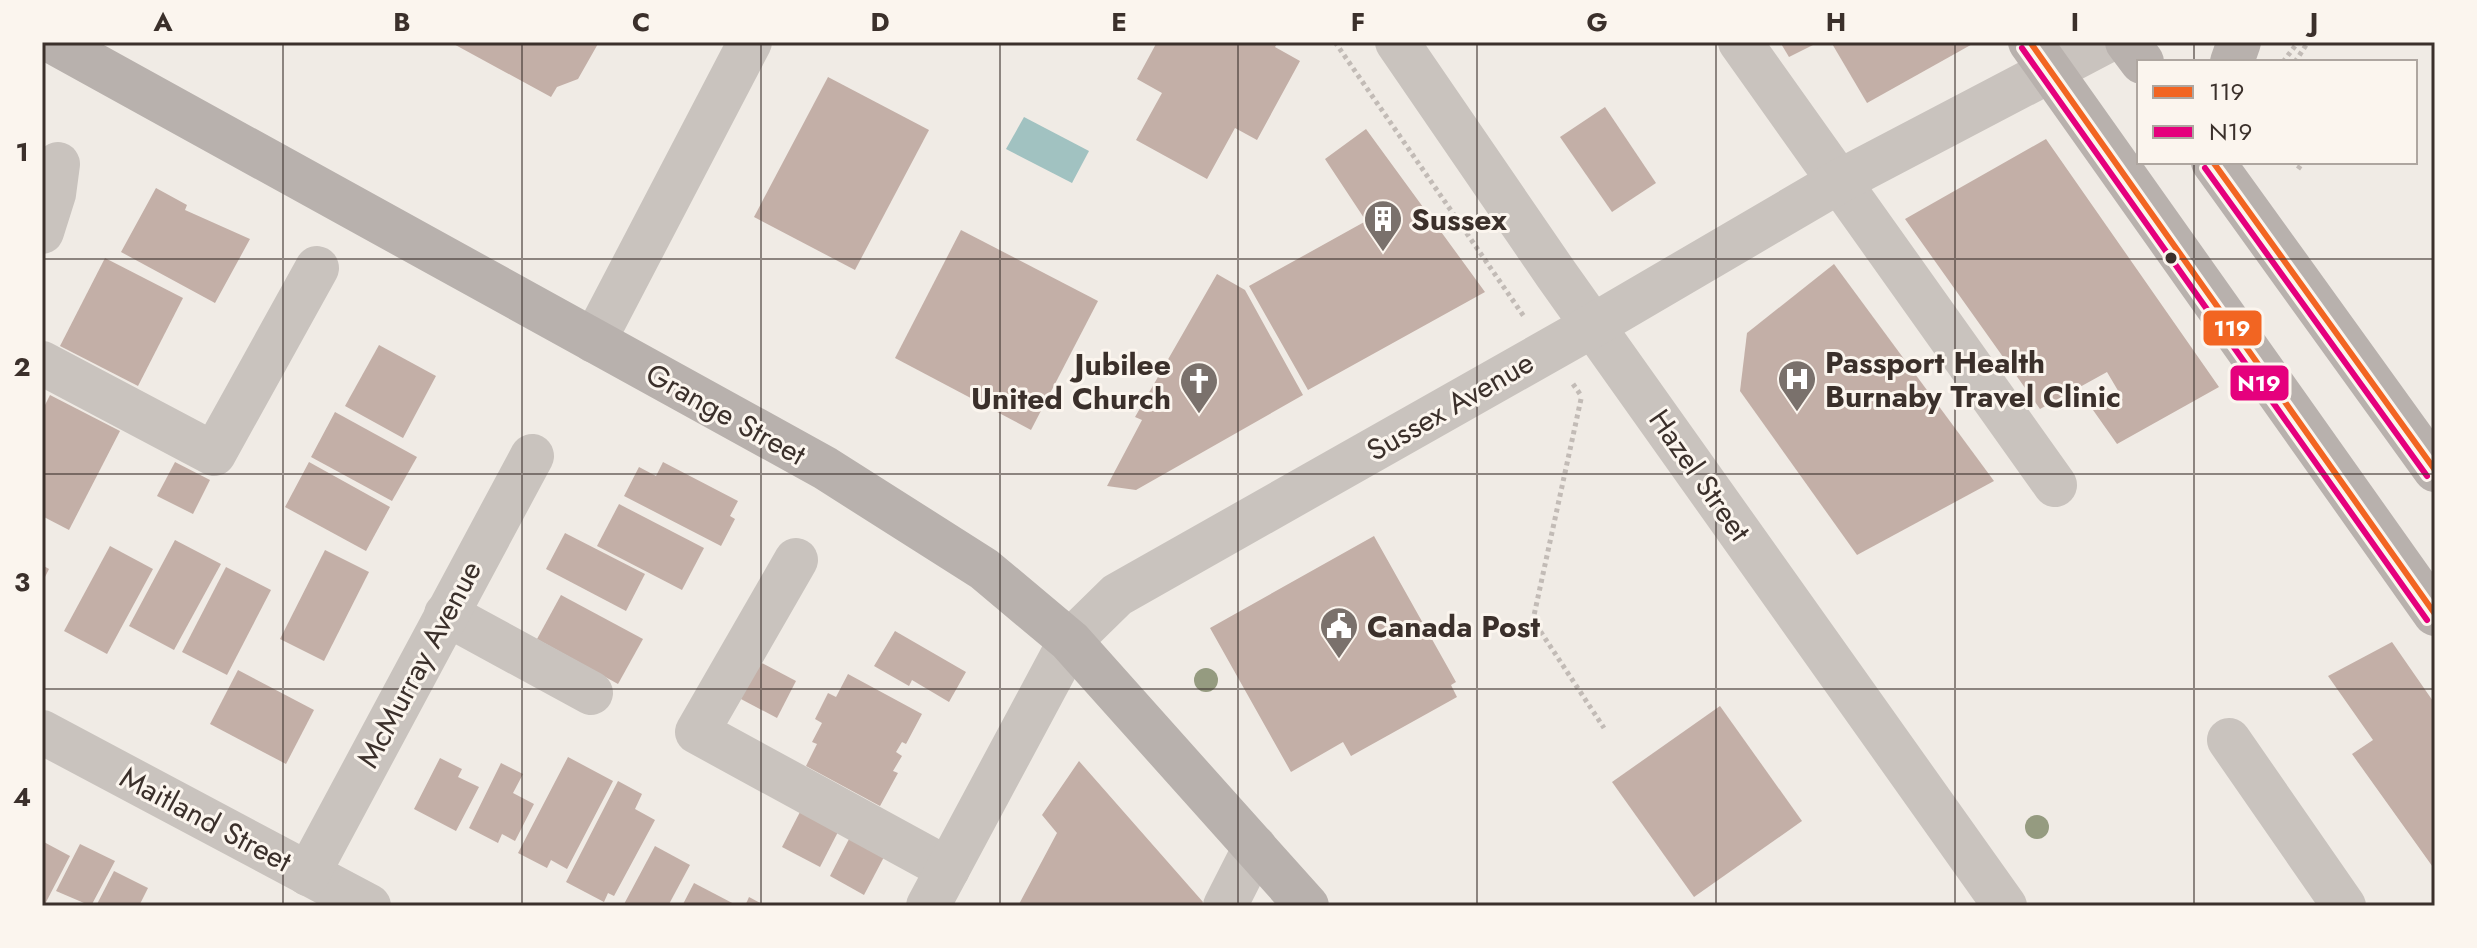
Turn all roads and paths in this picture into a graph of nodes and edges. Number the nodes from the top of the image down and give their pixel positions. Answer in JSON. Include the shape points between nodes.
{"nodes":[{"id":1,"x":53,"y":42,"type":"edge"},
{"id":2,"x":750,"y":42,"type":"edge"},
{"id":3,"x":1335,"y":42,"type":"edge"},
{"id":4,"x":1397,"y":42,"type":"edge"},
{"id":5,"x":1740,"y":42,"type":"edge"},
{"id":6,"x":2105,"y":42,"type":"edge"},
{"id":7,"x":2127,"y":42,"type":"edge"},
{"id":8,"x":2298,"y":42,"type":"edge"},
{"id":9,"x":2308,"y":42,"type":"edge"},
{"id":10,"x":2040,"y":56,"type":"edge"},
{"id":11,"x":2140,"y":60,"type":"edge"},
{"id":12,"x":2284,"y":60,"type":"edge"},
{"id":13,"x":2296,"y":60,"type":"edge"},
{"id":14,"x":58,"y":164,"type":"dead end"},
{"id":15,"x":2216,"y":164,"type":"edge"},
{"id":16,"x":2302,"y":164,"type":"edge"},
{"id":17,"x":2298,"y":169,"type":"dead end"},
{"id":18,"x":1840,"y":181,"type":"junction"},
{"id":19,"x":42,"y":232,"type":"edge"},
{"id":20,"x":317,"y":268,"type":"dead end"},
{"id":21,"x":1524,"y":317,"type":"dead end"},
{"id":22,"x":1594,"y":325,"type":"junction"},
{"id":23,"x":594,"y":341,"type":"junction"},
{"id":24,"x":42,"y":363,"type":"edge"},
{"id":25,"x":1581,"y":399,"type":"dead end"},
{"id":26,"x":532,"y":456,"type":"dead end"},
{"id":27,"x":2435,"y":470,"type":"edge"},
{"id":28,"x":2055,"y":485,"type":"dead end"},
{"id":29,"x":796,"y":560,"type":"dead end"},
{"id":30,"x":2430,"y":598,"type":"edge"},
{"id":31,"x":446,"y":614,"type":"junction"},
{"id":32,"x":1070,"y":641,"type":"junction"},
{"id":33,"x":591,"y":693,"type":"dead end"},
{"id":34,"x":1604,"y":728,"type":"dead end"},
{"id":35,"x":42,"y":732,"type":"edge"},
{"id":36,"x":2229,"y":740,"type":"dead end"},
{"id":37,"x":1255,"y":847,"type":"junction"},
{"id":38,"x":308,"y":874,"type":"junction"},
{"id":39,"x":938,"y":888,"type":"edge"},
{"id":40,"x":369,"y":906,"type":"edge"},
{"id":41,"x":1225,"y":906,"type":"edge"},
{"id":42,"x":1307,"y":906,"type":"edge"},
{"id":43,"x":2005,"y":906,"type":"edge"},
{"id":44,"x":2344,"y":906,"type":"edge"}],
"edges":[{"from":1,"to":23,"type":"main road","name":"Grange Street"},
{"from":2,"to":23,"type":"street"},
{"from":3,"to":21,"type":"path"},
{"from":4,"to":22,"type":"street","name":"Hazel Street"},
{"from":5,"to":18,"type":"street"},
{"from":6,"to":10,"type":"street","name":"Sussex Avenue"},
{"from":7,"to":11,"type":"main road"},
{"from":8,"to":12,"type":"path"},
{"from":9,"to":13,"type":"path"},
{"from":10,"to":18,"type":"street","name":"Sussex Avenue"},
{"from":10,"to":30,"type":"main road"},
{"from":14,"to":19,"type":"street"},
{"from":15,"to":27,"type":"main road"},
{"from":16,"to":17,"type":"path"},
{"from":18,"to":22,"type":"street","name":"Sussex Avenue"},
{"from":18,"to":28,"type":"street"},
{"from":20,"to":24,"type":"street","via":[[214,454]]},
{"from":22,"to":32,"type":"street","name":"Sussex Avenue","via":[[1159,569],[1117,595]]},
{"from":22,"to":43,"type":"street","name":"Hazel Street"},
{"from":23,"to":32,"type":"main road","name":"Grange Street","via":[[905,516],[984,569]]},
{"from":25,"to":34,"type":"path","via":[[1533,620]]},
{"from":26,"to":31,"type":"street","name":"McMurray Avenue"},
{"from":29,"to":39,"type":"street","via":[[697,732]]},
{"from":31,"to":33,"type":"street"},
{"from":31,"to":38,"type":"street","name":"McMurray Avenue"},
{"from":32,"to":37,"type":"main road","name":"Grange Street"},
{"from":32,"to":39,"type":"street","name":"Sussex Avenue"},
{"from":35,"to":38,"type":"street","name":"Maitland Street"},
{"from":36,"to":44,"type":"street"},
{"from":37,"to":41,"type":"street"},
{"from":37,"to":42,"type":"main road","name":"Grange Street"},
{"from":38,"to":40,"type":"street","name":"Maitland Street"}]}
